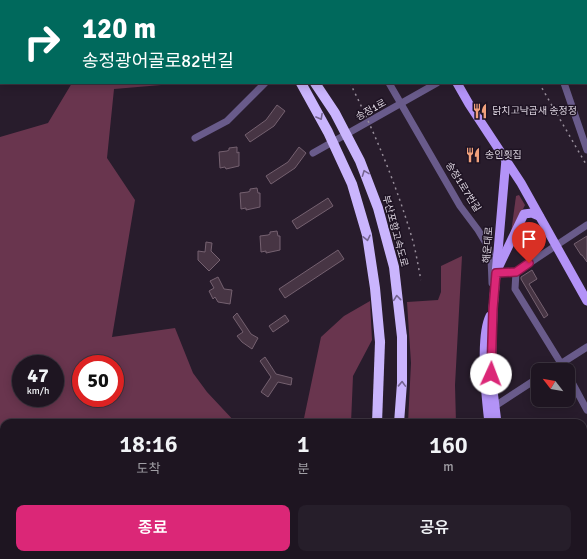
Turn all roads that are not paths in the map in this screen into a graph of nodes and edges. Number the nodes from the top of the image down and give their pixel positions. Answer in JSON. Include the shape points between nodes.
{"nodes":[{"id":1,"x":264,"y":84,"type":"edge"},
{"id":2,"x":302,"y":84,"type":"edge"},
{"id":3,"x":315,"y":84,"type":"edge"},
{"id":4,"x":390,"y":84,"type":"edge"},
{"id":5,"x":435,"y":84,"type":"edge"},
{"id":6,"x":458,"y":84,"type":"edge"},
{"id":7,"x":564,"y":84,"type":"edge"},
{"id":8,"x":401,"y":104,"type":"junction"},
{"id":9,"x":587,"y":125,"type":"edge"},
{"id":10,"x":580,"y":128,"type":"junction"},
{"id":11,"x":195,"y":138,"type":"dead end"},
{"id":12,"x":587,"y":150,"type":"edge"},
{"id":13,"x":313,"y":154,"type":"dead end"},
{"id":14,"x":506,"y":159,"type":"junction"},
{"id":15,"x":540,"y":216,"type":"junction"},
{"id":16,"x":587,"y":225,"type":"edge"},
{"id":17,"x":556,"y":246,"type":"junction"},
{"id":18,"x":496,"y":272,"type":"junction"},
{"id":19,"x":516,"y":272,"type":"junction"},
{"id":20,"x":587,"y":301,"type":"edge"},
{"id":21,"x":493,"y":309,"type":"junction"},
{"id":22,"x":587,"y":347,"type":"edge"},
{"id":23,"x":561,"y":363,"type":"joint"},
{"id":24,"x":531,"y":383,"type":"edge"},
{"id":25,"x":575,"y":388,"type":"edge"},
{"id":26,"x":495,"y":406,"type":"junction"},
{"id":27,"x":587,"y":410,"type":"edge"},
{"id":28,"x":377,"y":419,"type":"edge"},
{"id":29,"x":399,"y":419,"type":"edge"},
{"id":30,"x":489,"y":419,"type":"edge"},
{"id":31,"x":497,"y":419,"type":"edge"}],
"edges":[{"from":1,"to":11,"type":"street","via":[[227,121]]},
{"from":2,"to":28,"type":"highway","one_way":true,"bridge":true,"via":[[352,184],[367,235],[376,288],[380,342]]},
{"from":29,"to":3,"type":"highway","name":"부산포항고속도로","one_way":true,"bridge":true,"via":[[402,337],[394,267],[378,208],[360,161],[335,113]]},
{"from":4,"to":8,"type":"street","name":"송정1로7번길"},
{"from":5,"to":8,"type":"street","name":"송정1로"},
{"from":6,"to":14,"type":"main road"},
{"from":7,"to":10,"type":"street"},
{"from":8,"to":13,"type":"street","name":"송정1로"},
{"from":8,"to":21,"type":"street","name":"송정1로7번길","via":[[460,206],[489,249]]},
{"from":9,"to":10,"type":"street"},
{"from":10,"to":12,"type":"street"},
{"from":14,"to":15,"type":"main road"},
{"from":14,"to":18,"type":"main road","name":"해운대로"},
{"from":15,"to":17,"type":"main road"},
{"from":15,"to":18,"type":"main road","via":[[532,212],[524,214]]},
{"from":16,"to":17,"type":"street"},
{"from":17,"to":19,"type":"street"},
{"from":17,"to":20,"type":"main road"},
{"from":18,"to":19,"type":"street"},
{"from":18,"to":21,"type":"main road","name":"해운대로"},
{"from":19,"to":23,"type":"street","via":[[515,289]]},
{"from":21,"to":26,"type":"main road","name":"해운대로","via":[[491,374]]},
{"from":21,"to":30,"type":"main road","via":[[487,322],[485,341],[484,382]]},
{"from":22,"to":23,"type":"street"},
{"from":24,"to":26,"type":"street"},
{"from":25,"to":27,"type":"street"},
{"from":26,"to":31,"type":"main road","name":"해운대로"}]}
